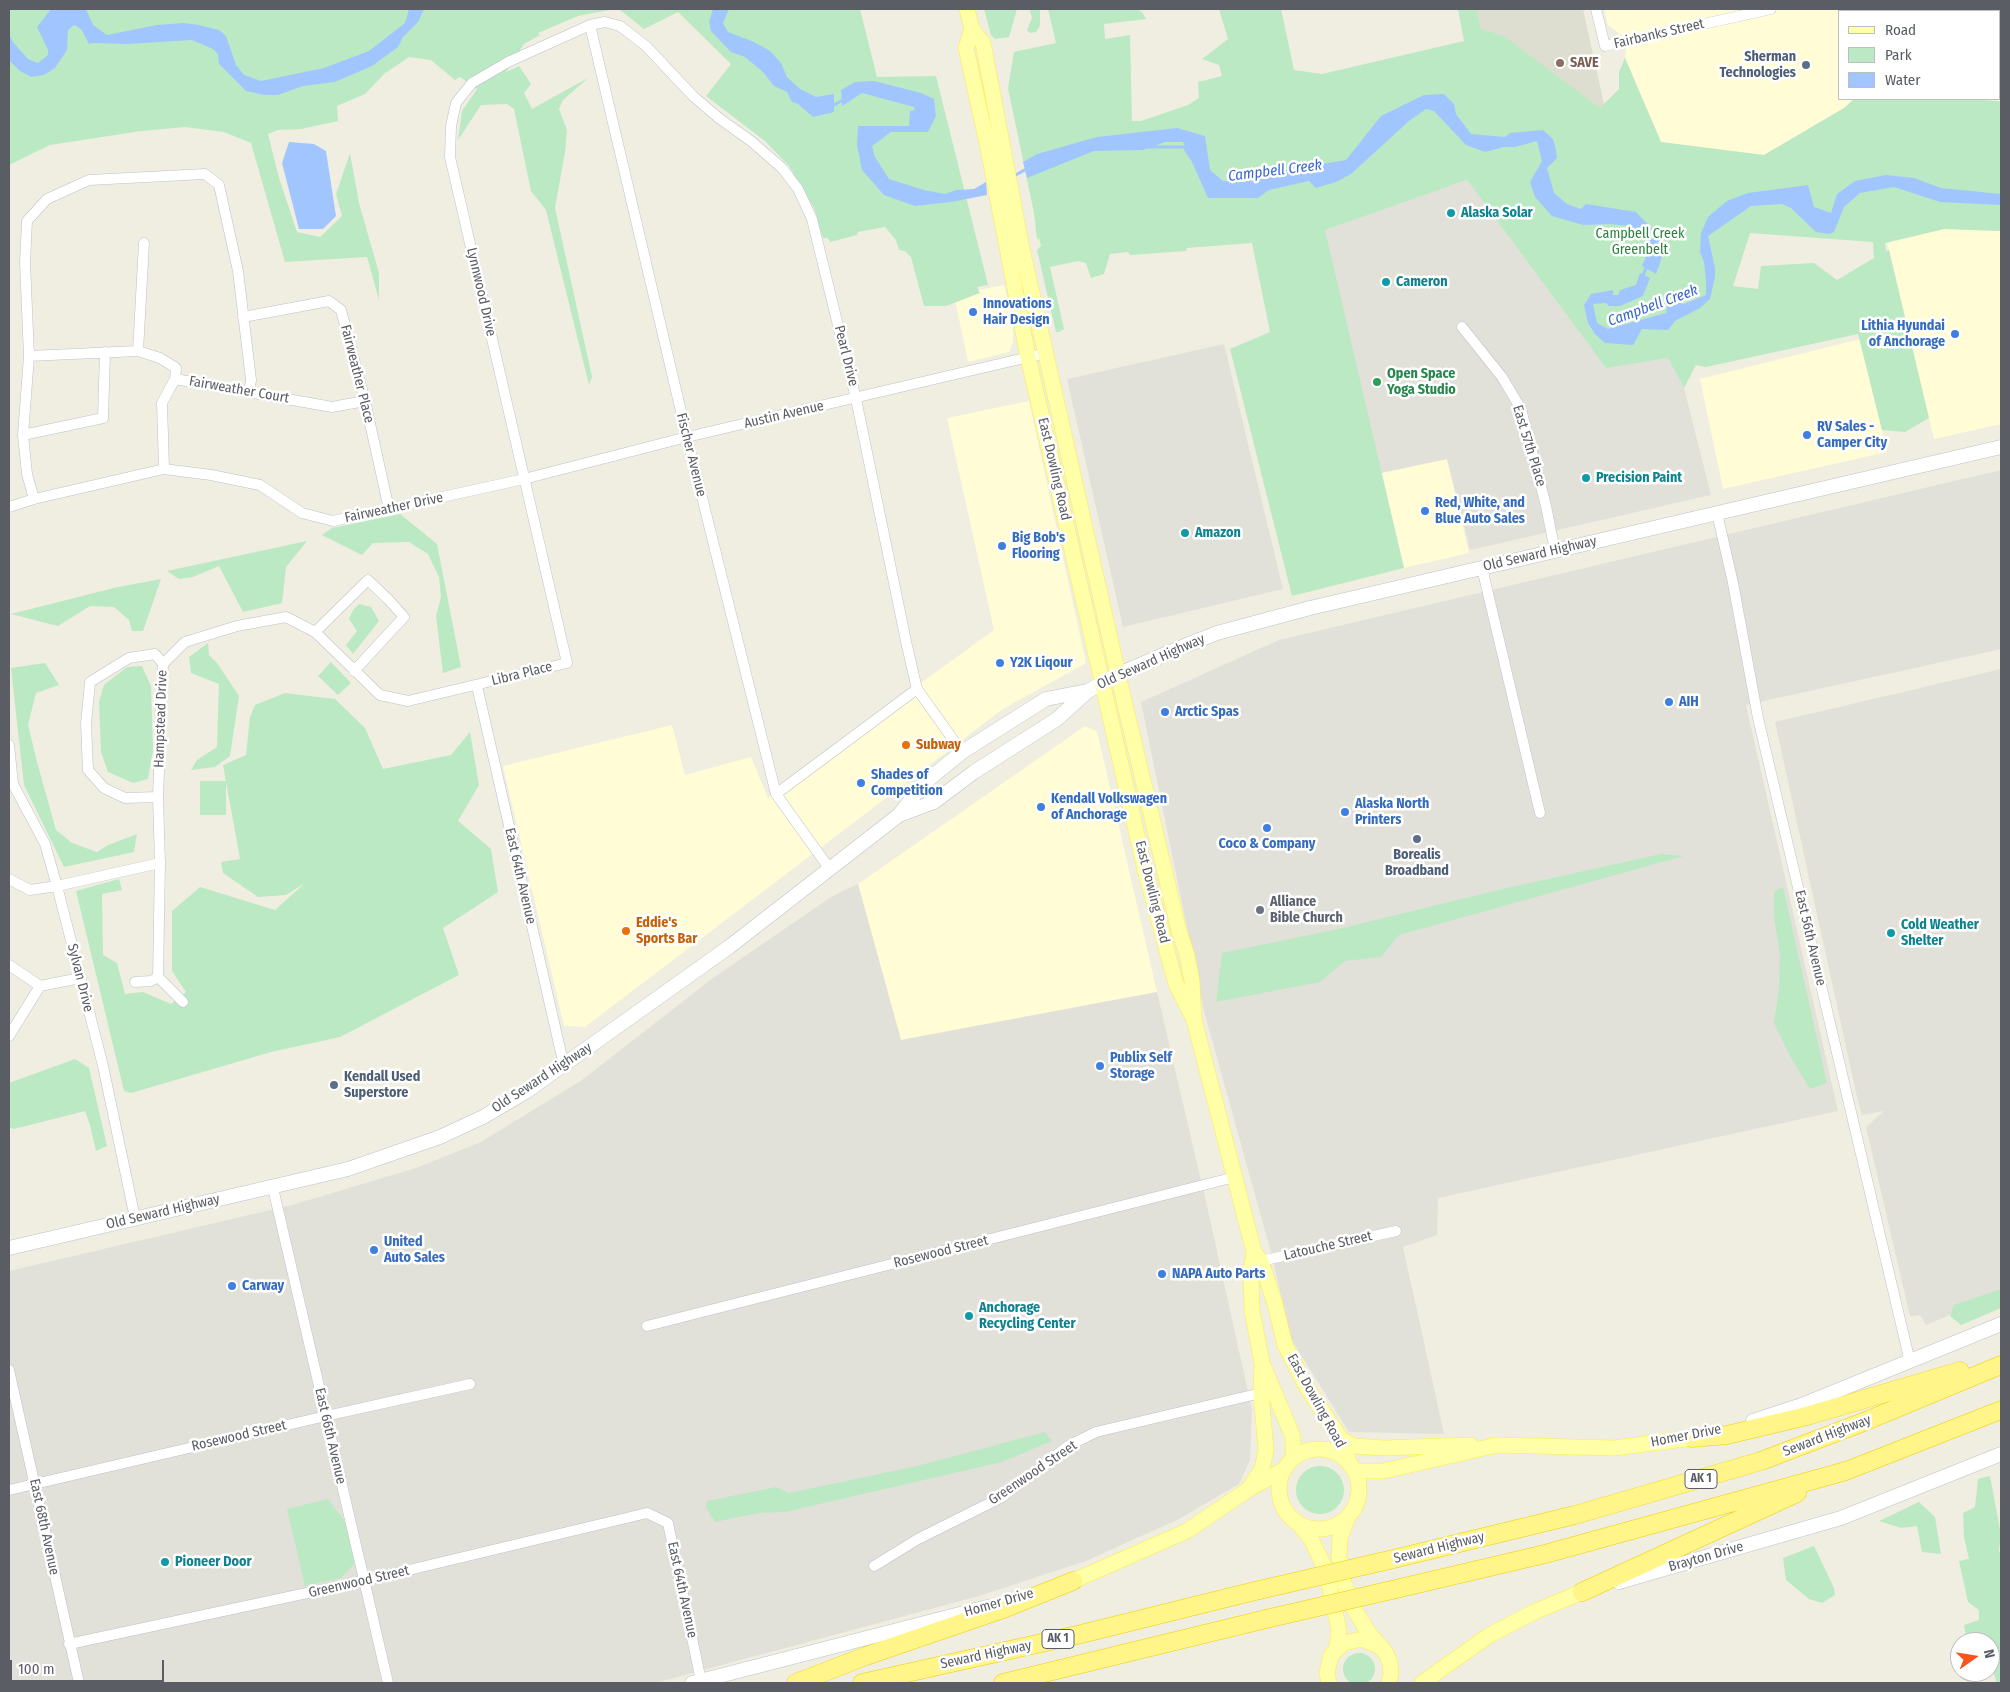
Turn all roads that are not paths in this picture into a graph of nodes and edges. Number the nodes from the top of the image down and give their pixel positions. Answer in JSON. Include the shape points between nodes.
{"nodes":[{"id":1,"x":967,"y":9,"type":"edge"},
{"id":2,"x":1596,"y":9,"type":"edge"},
{"id":3,"x":1771,"y":9,"type":"edge"},
{"id":4,"x":590,"y":25,"type":"junction"},
{"id":5,"x":620,"y":26,"type":"joint"},
{"id":6,"x":1009,"y":220,"type":"junction"},
{"id":7,"x":144,"y":243,"type":"dead end"},
{"id":8,"x":243,"y":317,"type":"junction"},
{"id":9,"x":1462,"y":328,"type":"dead end"},
{"id":10,"x":138,"y":351,"type":"junction"},
{"id":11,"x":105,"y":352,"type":"junction"},
{"id":12,"x":1046,"y":353,"type":"junction"},
{"id":13,"x":29,"y":356,"type":"junction"},
{"id":14,"x":1028,"y":357,"type":"junction"},
{"id":15,"x":175,"y":379,"type":"junction"},
{"id":16,"x":250,"y":392,"type":"junction"},
{"id":17,"x":856,"y":399,"type":"junction"},
{"id":18,"x":365,"y":401,"type":"junction"},
{"id":19,"x":24,"y":436,"type":"junction"},
{"id":20,"x":687,"y":437,"type":"junction"},
{"id":21,"x":2001,"y":446,"type":"edge"},
{"id":22,"x":164,"y":469,"type":"junction"},
{"id":23,"x":524,"y":479,"type":"junction"},
{"id":24,"x":34,"y":499,"type":"junction"},
{"id":25,"x":9,"y":507,"type":"edge"},
{"id":26,"x":389,"y":509,"type":"junction"},
{"id":27,"x":1718,"y":513,"type":"junction"},
{"id":28,"x":1555,"y":551,"type":"junction"},
{"id":29,"x":1482,"y":568,"type":"junction"},
{"id":30,"x":315,"y":632,"type":"junction"},
{"id":31,"x":567,"y":663,"type":"joint"},
{"id":32,"x":163,"y":664,"type":"junction"},
{"id":33,"x":354,"y":671,"type":"junction"},
{"id":34,"x":1118,"y":674,"type":"junction"},
{"id":35,"x":1102,"y":683,"type":"junction"},
{"id":36,"x":477,"y":686,"type":"junction"},
{"id":37,"x":917,"y":689,"type":"junction"},
{"id":38,"x":1088,"y":691,"type":"junction"},
{"id":39,"x":9,"y":745,"type":"edge"},
{"id":40,"x":962,"y":752,"type":"junction"},
{"id":41,"x":776,"y":794,"type":"junction"},
{"id":42,"x":158,"y":797,"type":"junction"},
{"id":43,"x":1540,"y":813,"type":"dead end"},
{"id":44,"x":899,"y":816,"type":"junction"},
{"id":45,"x":160,"y":863,"type":"junction"},
{"id":46,"x":829,"y":868,"type":"junction"},
{"id":47,"x":9,"y":879,"type":"edge"},
{"id":48,"x":57,"y":886,"type":"junction"},
{"id":49,"x":9,"y":965,"type":"edge"},
{"id":50,"x":158,"y":977,"type":"junction"},
{"id":51,"x":80,"y":978,"type":"junction"},
{"id":52,"x":135,"y":982,"type":"dead end"},
{"id":53,"x":40,"y":986,"type":"junction"},
{"id":54,"x":183,"y":1002,"type":"dead end"},
{"id":55,"x":1194,"y":1020,"type":"junction"},
{"id":56,"x":9,"y":1036,"type":"edge"},
{"id":57,"x":564,"y":1066,"type":"junction"},
{"id":58,"x":1235,"y":1177,"type":"junction"},
{"id":59,"x":273,"y":1188,"type":"junction"},
{"id":60,"x":135,"y":1218,"type":"junction"},
{"id":61,"x":1396,"y":1231,"type":"dead end"},
{"id":62,"x":9,"y":1248,"type":"edge"},
{"id":63,"x":1257,"y":1257,"type":"junction"},
{"id":64,"x":2001,"y":1324,"type":"edge"},
{"id":65,"x":648,"y":1326,"type":"dead end"},
{"id":66,"x":2001,"y":1359,"type":"edge"},
{"id":67,"x":1910,"y":1362,"type":"junction"},
{"id":68,"x":1262,"y":1363,"type":"junction"},
{"id":69,"x":2001,"y":1365,"type":"edge"},
{"id":70,"x":9,"y":1370,"type":"edge"},
{"id":71,"x":470,"y":1384,"type":"dead end"},
{"id":72,"x":1261,"y":1393,"type":"junction"},
{"id":73,"x":2001,"y":1410,"type":"edge"},
{"id":74,"x":326,"y":1416,"type":"junction"},
{"id":75,"x":1692,"y":1438,"type":"junction"},
{"id":76,"x":1341,"y":1439,"type":"junction"},
{"id":77,"x":1496,"y":1446,"type":"junction"},
{"id":78,"x":2001,"y":1454,"type":"edge"},
{"id":79,"x":1289,"y":1464,"type":"junction"},
{"id":80,"x":1352,"y":1468,"type":"junction"},
{"id":81,"x":1846,"y":1471,"type":"junction"},
{"id":82,"x":35,"y":1484,"type":"junction"},
{"id":83,"x":1249,"y":1489,"type":"junction"},
{"id":84,"x":9,"y":1490,"type":"edge"},
{"id":85,"x":647,"y":1513,"type":"joint"},
{"id":86,"x":1348,"y":1517,"type":"junction"},
{"id":87,"x":1299,"y":1524,"type":"junction"},
{"id":88,"x":874,"y":1566,"type":"dead end"},
{"id":89,"x":1074,"y":1581,"type":"junction"},
{"id":90,"x":363,"y":1582,"type":"junction"},
{"id":91,"x":1582,"y":1592,"type":"junction"},
{"id":92,"x":69,"y":1644,"type":"junction"},
{"id":93,"x":1337,"y":1648,"type":"junction"},
{"id":94,"x":1386,"y":1653,"type":"junction"},
{"id":95,"x":697,"y":1682,"type":"edge"},
{"id":96,"x":79,"y":1683,"type":"edge"},
{"id":97,"x":388,"y":1683,"type":"edge"},
{"id":98,"x":796,"y":1683,"type":"edge"},
{"id":99,"x":862,"y":1683,"type":"edge"},
{"id":100,"x":1003,"y":1683,"type":"edge"},
{"id":101,"x":1329,"y":1683,"type":"edge"},
{"id":102,"x":1389,"y":1683,"type":"edge"},
{"id":103,"x":1422,"y":1683,"type":"edge"}],
"edges":[{"from":1,"to":6,"type":"main road","name":"East Dowling Road","via":[[972,29],[983,43],[995,146]]},
{"from":2,"to":3,"type":"street","name":"Fairbanks Street","via":[[1605,46]]},
{"from":4,"to":5,"type":"street","name":"Lynnwood Drive","via":[[605,22]]},
{"from":4,"to":20,"type":"street","name":"Fischer Avenue"},
{"from":4,"to":23,"type":"street","name":"Lynnwood Drive","via":[[508,62],[472,83],[456,102],[451,126],[450,157]]},
{"from":5,"to":17,"type":"street","name":"Pearl Drive","via":[[646,46],[693,96],[782,168],[798,189],[812,219]]},
{"from":6,"to":12,"type":"main road","name":"East Dowling Road"},
{"from":6,"to":14,"type":"main road","name":"East Dowling Road"},
{"from":7,"to":10,"type":"street"},
{"from":8,"to":13,"type":"street","via":[[238,271],[219,185],[205,174],[89,180],[47,199],[27,221],[25,262]]},
{"from":8,"to":16,"type":"street"},
{"from":8,"to":18,"type":"street","name":"Fairweather Place","via":[[329,301],[341,310]]},
{"from":9,"to":28,"type":"street","name":"East 57th Place","via":[[1502,377],[1520,408]]},
{"from":10,"to":11,"type":"street"},
{"from":10,"to":15,"type":"street","via":[[160,358],[176,368]]},
{"from":11,"to":13,"type":"street"},
{"from":11,"to":19,"type":"street","via":[[103,418]]},
{"from":12,"to":14,"type":"street","name":"Austin Avenue"},
{"from":12,"to":34,"type":"main road","name":"East Dowling Road"},
{"from":13,"to":19,"type":"street"},
{"from":14,"to":17,"type":"street","name":"Austin Avenue"},
{"from":14,"to":35,"type":"main road","name":"East Dowling Road"},
{"from":15,"to":16,"type":"street","name":"Fairweather Court"},
{"from":15,"to":22,"type":"street","name":"Fairweather Court","via":[[162,403]]},
{"from":16,"to":18,"type":"street","name":"Fairweather Court","via":[[332,406]]},
{"from":17,"to":20,"type":"street","name":"Austin Avenue"},
{"from":17,"to":37,"type":"street","name":"Pearl Drive"},
{"from":18,"to":26,"type":"street","name":"Fairweather Place"},
{"from":19,"to":24,"type":"street"},
{"from":20,"to":23,"type":"street","name":"Austin Avenue"},
{"from":20,"to":41,"type":"street","name":"Fischer Avenue"},
{"from":21,"to":27,"type":"main road","name":"Old Seward Highway"},
{"from":22,"to":24,"type":"street","name":"Fairweather Drive"},
{"from":22,"to":26,"type":"street","name":"Fairweather Drive","via":[[260,485],[302,513],[333,521]]},
{"from":23,"to":26,"type":"street","name":"Fairweather Drive"},
{"from":23,"to":31,"type":"street","name":"Lynnwood Drive"},
{"from":24,"to":25,"type":"street","name":"Fairweather Drive"},
{"from":27,"to":28,"type":"main road","name":"Old Seward Highway"},
{"from":27,"to":67,"type":"street","name":"East 56th Avenue","via":[[1758,718]]},
{"from":28,"to":29,"type":"main road","name":"Old Seward Highway"},
{"from":29,"to":34,"type":"main road","name":"Old Seward Highway","via":[[1217,633]]},
{"from":29,"to":43,"type":"street"},
{"from":30,"to":32,"type":"street","name":"Hampstead Drive","via":[[286,617],[237,626],[185,642]]},
{"from":30,"to":33,"type":"street","name":"Hampstead Drive"},
{"from":30,"to":33,"type":"street","via":[[368,580],[388,599],[404,617]]},
{"from":31,"to":36,"type":"street","name":"Libra Place"},
{"from":32,"to":42,"type":"street","name":"Hampstead Drive"},
{"from":32,"to":42,"type":"street","via":[[154,654],[130,658],[90,682],[86,724],[88,770],[104,788],[125,798]]},
{"from":33,"to":36,"type":"street","name":"Hampstead Drive","via":[[380,695],[408,701]]},
{"from":34,"to":35,"type":"main road","name":"Old Seward Highway"},
{"from":34,"to":55,"type":"main road","name":"East Dowling Road","via":[[1187,955]]},
{"from":35,"to":38,"type":"main road","name":"Old Seward Highway"},
{"from":35,"to":55,"type":"main road","name":"East Dowling Road","via":[[1145,870],[1176,984]]},
{"from":36,"to":57,"type":"street","name":"East 64th Avenue"},
{"from":37,"to":40,"type":"street","name":"Pearl Drive"},
{"from":37,"to":41,"type":"street"},
{"from":38,"to":40,"type":"main road","name":"Old Seward Highway","via":[[1046,699]]},
{"from":38,"to":44,"type":"main road","name":"Old Seward Highway","via":[[1057,719],[982,766],[934,802]]},
{"from":39,"to":48,"type":"street","name":"Sylvan Drive","via":[[13,784],[45,844]]},
{"from":40,"to":44,"type":"main road","name":"Old Seward Highway","via":[[923,784]]},
{"from":41,"to":46,"type":"street","name":"Fischer Avenue"},
{"from":42,"to":45,"type":"street","name":"Hampstead Drive"},
{"from":44,"to":46,"type":"main road","name":"Old Seward Highway"},
{"from":45,"to":48,"type":"street"},
{"from":45,"to":50,"type":"street","name":"Hampstead Drive"},
{"from":46,"to":57,"type":"main road","name":"Old Seward Highway","via":[[729,947]]},
{"from":47,"to":48,"type":"street","via":[[30,890]]},
{"from":48,"to":51,"type":"street","name":"Sylvan Drive"},
{"from":49,"to":53,"type":"street"},
{"from":50,"to":52,"type":"street"},
{"from":50,"to":54,"type":"street"},
{"from":51,"to":53,"type":"street"},
{"from":51,"to":60,"type":"street","name":"Sylvan Drive","via":[[103,1066]]},
{"from":53,"to":56,"type":"street"},
{"from":55,"to":58,"type":"main road","name":"East Dowling Road"},
{"from":57,"to":59,"type":"main road","name":"Old Seward Highway","via":[[506,1104],[440,1137],[348,1169]]},
{"from":58,"to":63,"type":"main road","name":"East Dowling Road"},
{"from":58,"to":65,"type":"street","name":"Rosewood Street"},
{"from":59,"to":60,"type":"main road","name":"Old Seward Highway"},
{"from":59,"to":74,"type":"street","name":"East 66th Avenue"},
{"from":60,"to":62,"type":"main road","name":"Old Seward Highway"},
{"from":61,"to":63,"type":"street","name":"Latouche Street"},
{"from":63,"to":68,"type":"main road","name":"East Dowling Road","via":[[1251,1270],[1252,1310]]},
{"from":63,"to":76,"type":"main road","name":"East Dowling Road","via":[[1275,1304],[1285,1344],[1307,1388]]},
{"from":64,"to":67,"type":"main road","name":"Homer Drive"},
{"from":66,"to":75,"type":"highway","via":[[1807,1416],[1727,1435]]},
{"from":67,"to":75,"type":"main road","name":"Homer Drive","via":[[1802,1405]]},
{"from":68,"to":72,"type":"main road"},
{"from":68,"to":79,"type":"main road","name":"East Dowling Road","via":[[1293,1437]]},
{"from":69,"to":99,"type":"highway","name":"Seward Highway","number":"AK 1","bridge":true,"via":[[1761,1461],[1575,1515],[1077,1635]]},
{"from":70,"to":82,"type":"street","name":"East 68th Avenue"},
{"from":71,"to":74,"type":"street","name":"Rosewood Street"},
{"from":72,"to":83,"type":"main road","via":[[1266,1450],[1262,1469]]},
{"from":72,"to":88,"type":"street","name":"Greenwood Street","via":[[1096,1432],[1068,1446],[1002,1497],[918,1539]]},
{"from":73,"to":81,"type":"highway","number":"AK 1"},
{"from":74,"to":82,"type":"street","name":"Rosewood Street"},
{"from":74,"to":90,"type":"street","name":"East 66th Avenue"},
{"from":75,"to":77,"type":"main road","name":"Homer Drive","via":[[1614,1448]]},
{"from":76,"to":77,"type":"main road","via":[[1354,1446],[1384,1448]]},
{"from":76,"to":80,"type":"main road","name":"East Dowling Road"},
{"from":77,"to":80,"type":"main road","name":"Homer Drive","via":[[1384,1471]]},
{"from":78,"to":91,"type":"main road","name":"Brayton Drive","via":[[1841,1518]]},
{"from":79,"to":80,"type":"main road","via":[[1304,1452],[1317,1450],[1341,1456]]},
{"from":79,"to":83,"type":"main road","name":"Homer Drive"},
{"from":79,"to":87,"type":"main road","via":[[1280,1481],[1280,1494],[1283,1506]]},
{"from":80,"to":86,"type":"main road","via":[[1359,1487],[1355,1508]]},
{"from":81,"to":91,"type":"highway"},
{"from":81,"to":100,"type":"highway","number":"AK 1","bridge":true,"via":[[1545,1554]]},
{"from":82,"to":84,"type":"street","name":"Rosewood Street"},
{"from":82,"to":92,"type":"street","name":"East 68th Avenue"},
{"from":83,"to":89,"type":"main road","name":"Homer Drive","via":[[1187,1531]]},
{"from":85,"to":90,"type":"street","name":"Greenwood Street"},
{"from":85,"to":95,"type":"street","name":"East 64th Avenue","via":[[668,1523]]},
{"from":86,"to":87,"type":"main road","via":[[1330,1528],[1309,1528]]},
{"from":86,"to":94,"type":"main road","via":[[1340,1538],[1338,1557],[1344,1583],[1354,1609]]},
{"from":87,"to":93,"type":"main road","via":[[1326,1570],[1339,1630]]},
{"from":89,"to":95,"type":"main road","name":"Homer Drive","via":[[1010,1601]]},
{"from":89,"to":98,"type":"highway"},
{"from":90,"to":92,"type":"street","name":"Greenwood Street"},
{"from":90,"to":97,"type":"street","name":"East 66th Avenue"},
{"from":91,"to":103,"type":"main road","name":"Brayton Drive","via":[[1488,1636]]},
{"from":92,"to":96,"type":"street","name":"East 68th Avenue"},
{"from":93,"to":94,"type":"main road","via":[[1362,1639],[1379,1646]]},
{"from":93,"to":101,"type":"main road","via":[[1328,1664]]},
{"from":94,"to":102,"type":"main road","via":[[1391,1673]]}]}
